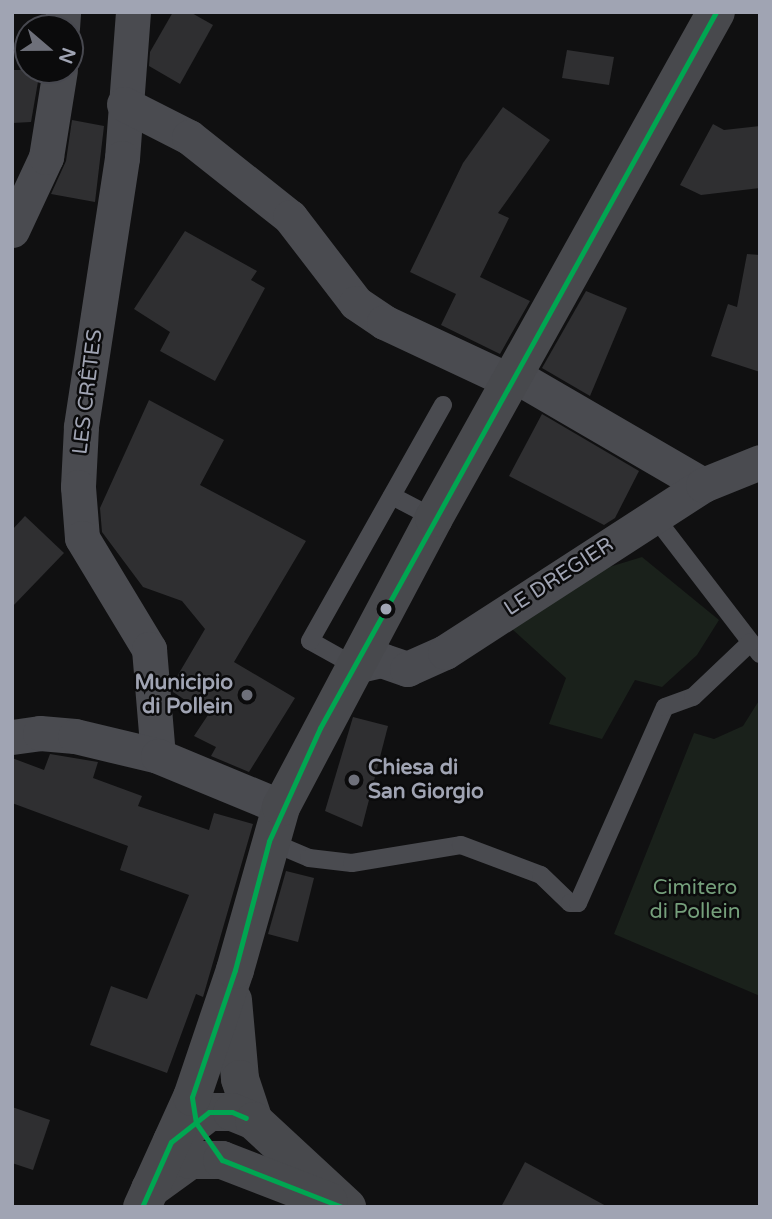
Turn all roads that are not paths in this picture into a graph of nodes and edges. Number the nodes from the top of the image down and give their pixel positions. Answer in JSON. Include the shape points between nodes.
{"nodes":[{"id":1,"x":133,"y":12,"type":"edge"},
{"id":2,"x":716,"y":12,"type":"edge"},
{"id":3,"x":58,"y":84,"type":"edge"},
{"id":4,"x":124,"y":104,"type":"junction"},
{"id":5,"x":12,"y":230,"type":"edge"},
{"id":6,"x":512,"y":378,"type":"junction"},
{"id":7,"x":443,"y":405,"type":"dead end"},
{"id":8,"x":760,"y":462,"type":"edge"},
{"id":9,"x":703,"y":485,"type":"junction"},
{"id":10,"x":392,"y":496,"type":"junction"},
{"id":11,"x":654,"y":516,"type":"junction"},
{"id":12,"x":434,"y":518,"type":"junction"},
{"id":13,"x":755,"y":648,"type":"edge"},
{"id":14,"x":355,"y":666,"type":"junction"},
{"id":15,"x":12,"y":737,"type":"edge"},
{"id":16,"x":158,"y":756,"type":"junction"},
{"id":17,"x":275,"y":824,"type":"junction"},
{"id":18,"x":235,"y":970,"type":"junction"},
{"id":19,"x":186,"y":1121,"type":"junction"},
{"id":20,"x":254,"y":1121,"type":"junction"},
{"id":21,"x":222,"y":1160,"type":"junction"},
{"id":22,"x":145,"y":1199,"type":"edge"},
{"id":23,"x":345,"y":1207,"type":"edge"}],
"edges":[{"from":1,"to":4,"type":"street","name":"LES CRÊTES"},
{"from":2,"to":6,"type":"main road"},
{"from":3,"to":5,"type":"street","via":[[46,157]]},
{"from":4,"to":6,"type":"street","via":[[189,137],[290,217],[366,309]]},
{"from":4,"to":16,"type":"street","name":"LES CRÊTES","via":[[122,158],[80,427],[78,487],[82,538],[149,649]]},
{"from":6,"to":9,"type":"street"},
{"from":6,"to":12,"type":"main road"},
{"from":7,"to":10,"type":"lane"},
{"from":8,"to":9,"type":"street","name":"LE DREGIER"},
{"from":9,"to":11,"type":"street","name":"LE DREGIER"},
{"from":10,"to":12,"type":"lane"},
{"from":10,"to":14,"type":"lane","via":[[310,641]]},
{"from":11,"to":13,"type":"lane"},
{"from":11,"to":14,"type":"street","name":"LE DREGIER","via":[[445,652],[407,669],[381,660]]},
{"from":12,"to":14,"type":"main road"},
{"from":13,"to":17,"type":"lane","via":[[692,697],[665,707],[578,903],[570,903],[541,875],[461,845],[352,863],[309,858]]},
{"from":14,"to":17,"type":"main road"},
{"from":15,"to":16,"type":"street","via":[[40,733],[75,736]]},
{"from":16,"to":17,"type":"street"},
{"from":17,"to":18,"type":"main road"},
{"from":18,"to":19,"type":"main road"},
{"from":18,"to":20,"type":"main road","via":[[232,1026],[240,1079]]},
{"from":19,"to":20,"type":"main road","via":[[209,1112],[232,1112]]},
{"from":19,"to":21,"type":"main road"},
{"from":19,"to":22,"type":"main road"},
{"from":20,"to":23,"type":"main road"},
{"from":21,"to":22,"type":"main road","via":[[190,1160]]},
{"from":21,"to":23,"type":"main road"}]}
